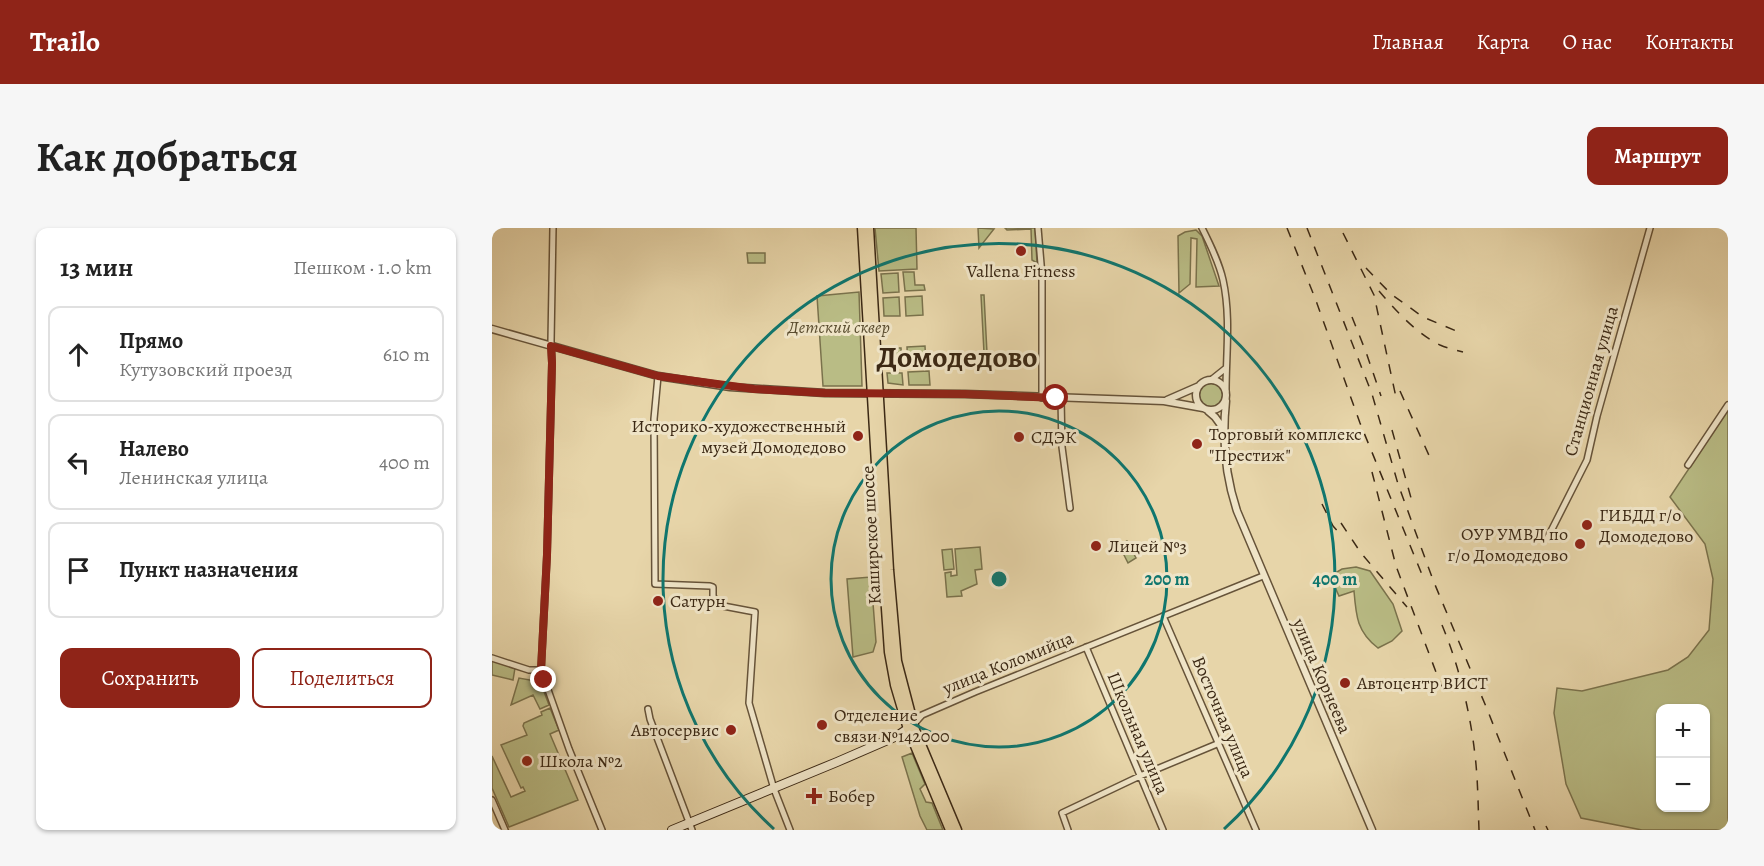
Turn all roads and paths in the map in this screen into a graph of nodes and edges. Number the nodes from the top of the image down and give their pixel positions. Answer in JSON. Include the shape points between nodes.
{"nodes":[{"id":1,"x":553,"y":228,"type":"edge"},
{"id":2,"x":862,"y":228,"type":"edge"},
{"id":3,"x":869,"y":228,"type":"edge"},
{"id":4,"x":1038,"y":228,"type":"edge"},
{"id":5,"x":1202,"y":228,"type":"edge"},
{"id":6,"x":1650,"y":228,"type":"edge"},
{"id":7,"x":492,"y":328,"type":"edge"},
{"id":8,"x":551,"y":346,"type":"junction"},
{"id":9,"x":1226,"y":368,"type":"junction"},
{"id":10,"x":658,"y":376,"type":"junction"},
{"id":11,"x":1211,"y":380,"type":"junction"},
{"id":12,"x":1200,"y":385,"type":"junction"},
{"id":13,"x":1226,"y":392,"type":"junction"},
{"id":14,"x":875,"y":394,"type":"junction"},
{"id":15,"x":1042,"y":398,"type":"junction"},
{"id":16,"x":1061,"y":399,"type":"junction"},
{"id":17,"x":1226,"y":400,"type":"junction"},
{"id":18,"x":1164,"y":401,"type":"junction"},
{"id":19,"x":1728,"y":405,"type":"edge"},
{"id":20,"x":1205,"y":409,"type":"junction"},
{"id":21,"x":1223,"y":429,"type":"junction"},
{"id":22,"x":1688,"y":465,"type":"dead end"},
{"id":23,"x":1070,"y":508,"type":"dead end"},
{"id":24,"x":1548,"y":537,"type":"dead end"},
{"id":25,"x":1263,"y":576,"type":"junction"},
{"id":26,"x":1163,"y":616,"type":"junction"},
{"id":27,"x":1086,"y":647,"type":"junction"},
{"id":28,"x":492,"y":658,"type":"edge"},
{"id":29,"x":541,"y":670,"type":"junction"},
{"id":30,"x":648,"y":710,"type":"dead end"},
{"id":31,"x":911,"y":727,"type":"junction"},
{"id":32,"x":1217,"y":744,"type":"junction"},
{"id":33,"x":1140,"y":776,"type":"junction"},
{"id":34,"x":774,"y":789,"type":"junction"},
{"id":35,"x":492,"y":800,"type":"edge"},
{"id":36,"x":690,"y":826,"type":"edge"},
{"id":37,"x":506,"y":830,"type":"edge"},
{"id":38,"x":602,"y":830,"type":"edge"},
{"id":39,"x":672,"y":830,"type":"edge"},
{"id":40,"x":790,"y":830,"type":"edge"},
{"id":41,"x":950,"y":830,"type":"edge"},
{"id":42,"x":957,"y":830,"type":"edge"},
{"id":43,"x":1068,"y":830,"type":"edge"},
{"id":44,"x":1163,"y":830,"type":"edge"},
{"id":45,"x":1256,"y":830,"type":"edge"},
{"id":46,"x":1372,"y":830,"type":"edge"}],
"edges":[{"from":1,"to":8,"type":"street"},
{"from":2,"to":14,"type":"main road","name":"Каширское шоссе"},
{"from":3,"to":14,"type":"main road","name":"Каширское шоссе"},
{"from":4,"to":15,"type":"street"},
{"from":5,"to":9,"type":"street","via":[[1224,284]]},
{"from":6,"to":24,"type":"street","name":"Станционная улица","via":[[1587,460]]},
{"from":7,"to":8,"type":"street"},
{"from":8,"to":10,"type":"street"},
{"from":8,"to":29,"type":"street"},
{"from":9,"to":11,"type":"street"},
{"from":9,"to":13,"type":"street"},
{"from":10,"to":14,"type":"street","via":[[754,389]]},
{"from":10,"to":34,"type":"street","via":[[654,419],[654,584],[714,587],[718,605],[755,612],[749,703]]},
{"from":11,"to":12,"type":"street"},
{"from":11,"to":13,"type":"street","via":[[1220,382]]},
{"from":12,"to":18,"type":"street"},
{"from":12,"to":20,"type":"street","via":[[1196,397]]},
{"from":13,"to":17,"type":"street"},
{"from":14,"to":15,"type":"street"},
{"from":14,"to":31,"type":"main road","name":"Каширское шоссе","via":[[894,637]]},
{"from":15,"to":16,"type":"street"},
{"from":16,"to":18,"type":"street"},
{"from":16,"to":23,"type":"street"},
{"from":17,"to":20,"type":"street","via":[[1217,409]]},
{"from":17,"to":21,"type":"street","name":"улица Корнеева"},
{"from":18,"to":20,"type":"street"},
{"from":19,"to":22,"type":"street"},
{"from":20,"to":21,"type":"street"},
{"from":21,"to":25,"type":"street","name":"улица Корнеева","via":[[1235,506]]},
{"from":25,"to":26,"type":"street","name":"улица Коломийца"},
{"from":25,"to":46,"type":"street","name":"улица Корнеева"},
{"from":26,"to":27,"type":"street","name":"улица Коломийца"},
{"from":26,"to":32,"type":"street","name":"Восточная улица"},
{"from":27,"to":31,"type":"street","name":"улица Коломийца","via":[[922,715]]},
{"from":27,"to":33,"type":"street","name":"Школьная улица"},
{"from":28,"to":29,"type":"street"},
{"from":29,"to":38,"type":"street"},
{"from":30,"to":36,"type":"street"},
{"from":31,"to":34,"type":"main road","name":"улица Коломийца"},
{"from":31,"to":41,"type":"main road","name":"Каширское шоссе"},
{"from":31,"to":42,"type":"main road","name":"Каширское шоссе"},
{"from":32,"to":33,"type":"street"},
{"from":32,"to":45,"type":"street","name":"Восточная улица"},
{"from":33,"to":43,"type":"street","via":[[1062,813]]},
{"from":33,"to":44,"type":"street","name":"Школьная улица"},
{"from":34,"to":36,"type":"main road","name":"улица Коломийца"},
{"from":34,"to":40,"type":"street"},
{"from":35,"to":37,"type":"street"},
{"from":36,"to":39,"type":"main road","name":"улица Коломийца"}]}
